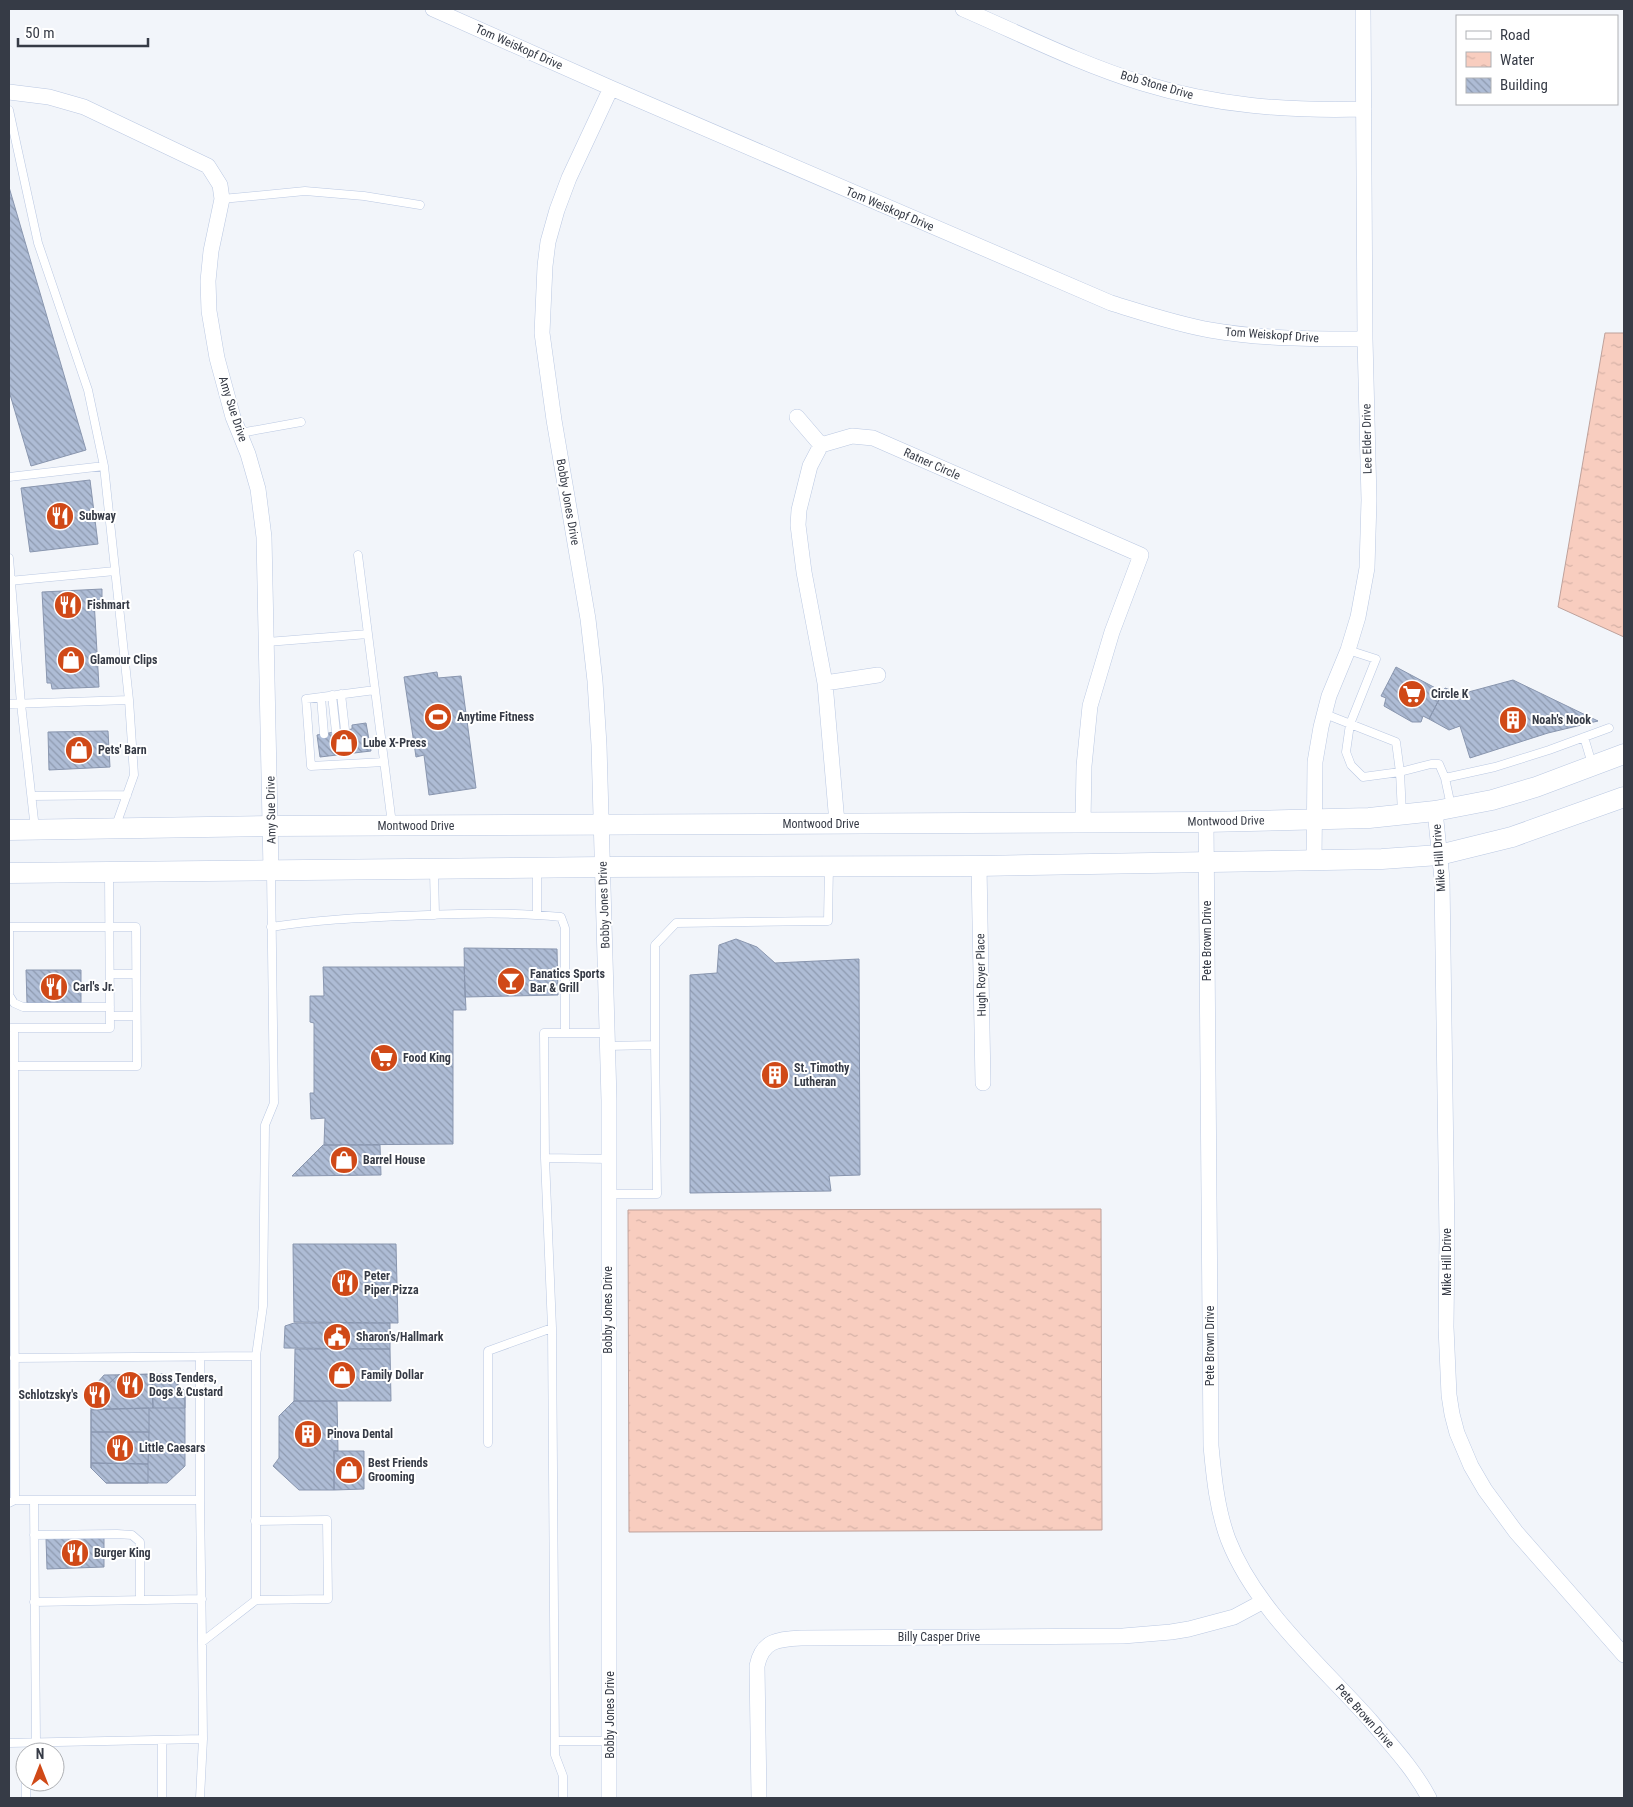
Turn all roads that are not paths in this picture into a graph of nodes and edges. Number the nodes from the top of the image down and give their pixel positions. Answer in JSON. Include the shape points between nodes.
{"nodes":[{"id":1,"x":433,"y":9,"type":"edge"},
{"id":2,"x":963,"y":9,"type":"edge"},
{"id":3,"x":1363,"y":9,"type":"edge"},
{"id":4,"x":611,"y":88,"type":"junction"},
{"id":5,"x":9,"y":92,"type":"edge"},
{"id":6,"x":1364,"y":109,"type":"junction"},
{"id":7,"x":9,"y":110,"type":"edge"},
{"id":8,"x":222,"y":199,"type":"junction"},
{"id":9,"x":420,"y":205,"type":"dead end"},
{"id":10,"x":1365,"y":339,"type":"junction"},
{"id":11,"x":796,"y":417,"type":"dead end"},
{"id":12,"x":301,"y":422,"type":"dead end"},
{"id":13,"x":240,"y":433,"type":"junction"},
{"id":14,"x":821,"y":445,"type":"junction"},
{"id":15,"x":104,"y":466,"type":"junction"},
{"id":16,"x":9,"y":477,"type":"edge"},
{"id":17,"x":358,"y":555,"type":"dead end"},
{"id":18,"x":9,"y":558,"type":"edge"},
{"id":19,"x":115,"y":571,"type":"junction"},
{"id":20,"x":10,"y":581,"type":"edge"},
{"id":21,"x":368,"y":634,"type":"junction"},
{"id":22,"x":267,"y":642,"type":"junction"},
{"id":23,"x":1348,"y":650,"type":"junction"},
{"id":24,"x":878,"y":675,"type":"dead end"},
{"id":25,"x":824,"y":683,"type":"junction"},
{"id":26,"x":375,"y":690,"type":"junction"},
{"id":27,"x":342,"y":694,"type":"junction"},
{"id":28,"x":332,"y":695,"type":"junction"},
{"id":29,"x":320,"y":697,"type":"junction"},
{"id":30,"x":129,"y":700,"type":"junction"},
{"id":31,"x":9,"y":704,"type":"edge"},
{"id":32,"x":21,"y":704,"type":"junction"},
{"id":33,"x":1325,"y":714,"type":"junction"},
{"id":34,"x":1350,"y":724,"type":"junction"},
{"id":35,"x":1609,"y":728,"type":"dead end"},
{"id":36,"x":345,"y":730,"type":"dead end"},
{"id":37,"x":336,"y":732,"type":"dead end"},
{"id":38,"x":324,"y":734,"type":"dead end"},
{"id":39,"x":1584,"y":737,"type":"junction"},
{"id":40,"x":1624,"y":754,"type":"edge"},
{"id":41,"x":350,"y":755,"type":"dead end"},
{"id":42,"x":384,"y":762,"type":"junction"},
{"id":43,"x":351,"y":764,"type":"junction"},
{"id":44,"x":1592,"y":765,"type":"junction"},
{"id":45,"x":1400,"y":772,"type":"junction"},
{"id":46,"x":1445,"y":778,"type":"junction"},
{"id":47,"x":127,"y":795,"type":"junction"},
{"id":48,"x":32,"y":796,"type":"junction"},
{"id":49,"x":1624,"y":797,"type":"edge"},
{"id":50,"x":1443,"y":810,"type":"junction"},
{"id":51,"x":1402,"y":814,"type":"junction"},
{"id":52,"x":1313,"y":820,"type":"junction"},
{"id":53,"x":1083,"y":822,"type":"junction"},
{"id":54,"x":1206,"y":822,"type":"junction"},
{"id":55,"x":837,"y":823,"type":"junction"},
{"id":56,"x":601,"y":825,"type":"junction"},
{"id":57,"x":271,"y":826,"type":"junction"},
{"id":58,"x":392,"y":826,"type":"junction"},
{"id":59,"x":115,"y":828,"type":"junction"},
{"id":60,"x":35,"y":829,"type":"junction"},
{"id":61,"x":9,"y":830,"type":"edge"},
{"id":62,"x":1439,"y":855,"type":"junction"},
{"id":63,"x":1206,"y":862,"type":"junction"},
{"id":64,"x":1314,"y":862,"type":"junction"},
{"id":65,"x":829,"y":866,"type":"junction"},
{"id":66,"x":979,"y":866,"type":"junction"},
{"id":67,"x":603,"y":867,"type":"junction"},
{"id":68,"x":434,"y":868,"type":"junction"},
{"id":69,"x":537,"y":868,"type":"junction"},
{"id":70,"x":271,"y":870,"type":"junction"},
{"id":71,"x":9,"y":872,"type":"edge"},
{"id":72,"x":110,"y":872,"type":"junction"},
{"id":73,"x":435,"y":914,"type":"junction"},
{"id":74,"x":537,"y":914,"type":"junction"},
{"id":75,"x":110,"y":926,"type":"junction"},
{"id":76,"x":9,"y":927,"type":"edge"},
{"id":77,"x":271,"y":927,"type":"junction"},
{"id":78,"x":110,"y":974,"type":"junction"},
{"id":79,"x":136,"y":974,"type":"junction"},
{"id":80,"x":110,"y":1007,"type":"junction"},
{"id":81,"x":110,"y":1016,"type":"junction"},
{"id":82,"x":136,"y":1016,"type":"junction"},
{"id":83,"x":11,"y":1028,"type":"edge"},
{"id":84,"x":565,"y":1033,"type":"junction"},
{"id":85,"x":607,"y":1039,"type":"junction"},
{"id":86,"x":655,"y":1045,"type":"junction"},
{"id":87,"x":14,"y":1066,"type":"junction"},
{"id":88,"x":982,"y":1083,"type":"dead end"},
{"id":89,"x":545,"y":1158,"type":"junction"},
{"id":90,"x":608,"y":1159,"type":"junction"},
{"id":91,"x":608,"y":1194,"type":"junction"},
{"id":92,"x":11,"y":1211,"type":"edge"},
{"id":93,"x":552,"y":1328,"type":"junction"},
{"id":94,"x":256,"y":1356,"type":"junction"},
{"id":95,"x":14,"y":1358,"type":"junction"},
{"id":96,"x":200,"y":1358,"type":"junction"},
{"id":97,"x":488,"y":1444,"type":"dead end"},
{"id":98,"x":34,"y":1500,"type":"junction"},
{"id":99,"x":200,"y":1500,"type":"junction"},
{"id":100,"x":12,"y":1502,"type":"edge"},
{"id":101,"x":255,"y":1521,"type":"junction"},
{"id":102,"x":34,"y":1535,"type":"junction"},
{"id":103,"x":202,"y":1599,"type":"junction"},
{"id":104,"x":140,"y":1600,"type":"junction"},
{"id":105,"x":256,"y":1600,"type":"junction"},
{"id":106,"x":34,"y":1602,"type":"junction"},
{"id":107,"x":1262,"y":1602,"type":"junction"},
{"id":108,"x":202,"y":1642,"type":"junction"},
{"id":109,"x":1624,"y":1655,"type":"edge"},
{"id":110,"x":162,"y":1740,"type":"junction"},
{"id":111,"x":203,"y":1740,"type":"junction"},
{"id":112,"x":555,"y":1741,"type":"junction"},
{"id":113,"x":610,"y":1741,"type":"junction"},
{"id":114,"x":36,"y":1742,"type":"joint"},
{"id":115,"x":162,"y":1798,"type":"edge"},
{"id":116,"x":200,"y":1798,"type":"edge"},
{"id":117,"x":563,"y":1798,"type":"edge"},
{"id":118,"x":609,"y":1798,"type":"edge"},
{"id":119,"x":759,"y":1798,"type":"edge"},
{"id":120,"x":1429,"y":1798,"type":"edge"}],
"edges":[{"from":1,"to":4,"type":"street","name":"Tom Weiskopf Drive"},
{"from":2,"to":6,"type":"street","name":"Bob Stone Drive","via":[[1088,63],[1141,83],[1180,93],[1281,109]]},
{"from":3,"to":6,"type":"street","name":"Lee Elder Drive"},
{"from":4,"to":10,"type":"street","name":"Tom Weiskopf Drive","via":[[1111,303],[1211,330],[1268,337]]},
{"from":4,"to":56,"type":"street","name":"Bobby Jones Drive","via":[[557,210],[546,258],[542,333],[588,618],[595,681]]},
{"from":5,"to":8,"type":"street","name":"Amy Sue Drive","via":[[49,97],[84,107],[208,166],[220,184]]},
{"from":6,"to":10,"type":"street","name":"Lee Elder Drive"},
{"from":7,"to":15,"type":"lane","via":[[38,243],[88,390]]},
{"from":8,"to":9,"type":"lane","via":[[305,190]]},
{"from":8,"to":13,"type":"street","name":"Amy Sue Drive","via":[[211,251],[210,311],[217,358]]},
{"from":10,"to":23,"type":"street","name":"Lee Elder Drive","via":[[1369,500],[1367,568]]},
{"from":11,"to":14,"type":"street"},
{"from":12,"to":13,"type":"lane"},
{"from":13,"to":22,"type":"street","name":"Amy Sue Drive","via":[[258,489],[262,518]]},
{"from":14,"to":25,"type":"street","via":[[810,466],[798,525]]},
{"from":14,"to":53,"type":"street","name":"Ratner Circle","via":[[852,436],[873,438],[1141,555],[1112,632],[1090,706]]},
{"from":15,"to":16,"type":"lane"},
{"from":15,"to":19,"type":"lane"},
{"from":17,"to":21,"type":"lane"},
{"from":18,"to":20,"type":"lane"},
{"from":19,"to":20,"type":"lane"},
{"from":19,"to":30,"type":"lane"},
{"from":20,"to":32,"type":"lane"},
{"from":21,"to":22,"type":"lane"},
{"from":21,"to":26,"type":"lane"},
{"from":22,"to":57,"type":"street","name":"Amy Sue Drive"},
{"from":23,"to":33,"type":"street","name":"Lee Elder Drive"},
{"from":23,"to":34,"type":"lane","via":[[1376,659]]},
{"from":24,"to":25,"type":"street"},
{"from":25,"to":55,"type":"street"},
{"from":26,"to":27,"type":"lane"},
{"from":26,"to":42,"type":"lane"},
{"from":27,"to":28,"type":"lane"},
{"from":27,"to":36,"type":"lane"},
{"from":28,"to":29,"type":"lane"},
{"from":28,"to":37,"type":"lane"},
{"from":29,"to":38,"type":"lane"},
{"from":29,"to":43,"type":"lane","via":[[306,698],[311,766],[340,760]]},
{"from":30,"to":32,"type":"lane"},
{"from":30,"to":47,"type":"lane","via":[[134,775]]},
{"from":31,"to":32,"type":"lane"},
{"from":32,"to":48,"type":"lane"},
{"from":33,"to":34,"type":"lane"},
{"from":33,"to":52,"type":"street","name":"Lee Elder Drive","via":[[1315,762]]},
{"from":34,"to":45,"type":"lane","via":[[1396,742]]},
{"from":34,"to":45,"type":"lane","via":[[1346,752],[1351,765],[1363,777]]},
{"from":35,"to":39,"type":"lane"},
{"from":39,"to":44,"type":"lane"},
{"from":39,"to":46,"type":"lane","via":[[1495,767]]},
{"from":40,"to":44,"type":"main road","name":"Montwood Drive"},
{"from":41,"to":43,"type":"lane"},
{"from":42,"to":43,"type":"lane"},
{"from":42,"to":58,"type":"lane"},
{"from":44,"to":50,"type":"main road","name":"Montwood Drive","via":[[1536,787]]},
{"from":45,"to":46,"type":"lane","via":[[1439,764]]},
{"from":45,"to":51,"type":"lane"},
{"from":46,"to":50,"type":"lane"},
{"from":47,"to":48,"type":"lane"},
{"from":47,"to":59,"type":"lane"},
{"from":48,"to":60,"type":"lane"},
{"from":49,"to":62,"type":"main road","via":[[1512,838]]},
{"from":50,"to":51,"type":"main road","name":"Montwood Drive"},
{"from":50,"to":62,"type":"street","name":"Mike Hill Drive"},
{"from":51,"to":52,"type":"main road","name":"Montwood Drive"},
{"from":52,"to":54,"type":"main road","name":"Montwood Drive"},
{"from":52,"to":64,"type":"street","name":"Lee Elder Drive"},
{"from":53,"to":54,"type":"main road","name":"Montwood Drive"},
{"from":53,"to":55,"type":"main road","name":"Montwood Drive"},
{"from":54,"to":63,"type":"street","name":"Pete Brown Drive"},
{"from":55,"to":56,"type":"main road","name":"Montwood Drive"},
{"from":56,"to":58,"type":"main road","name":"Montwood Drive"},
{"from":56,"to":67,"type":"street","name":"Bobby Jones Drive"},
{"from":57,"to":58,"type":"main road","name":"Montwood Drive"},
{"from":57,"to":59,"type":"main road","name":"Montwood Drive"},
{"from":57,"to":70,"type":"street","name":"Amy Sue Drive"},
{"from":59,"to":60,"type":"main road","name":"Montwood Drive"},
{"from":60,"to":61,"type":"main road","name":"Montwood Drive"},
{"from":62,"to":64,"type":"main road"},
{"from":62,"to":109,"type":"street","name":"Mike Hill Drive","via":[[1446,1093],[1446,1327],[1452,1414],[1467,1458],[1485,1490],[1516,1532]]},
{"from":63,"to":64,"type":"main road"},
{"from":63,"to":66,"type":"main road"},
{"from":63,"to":107,"type":"street","name":"Pete Brown Drive","via":[[1214,1488],[1234,1554]]},
{"from":65,"to":66,"type":"main road"},
{"from":65,"to":67,"type":"main road"},
{"from":65,"to":86,"type":"lane","via":[[828,921],[676,924],[655,945]]},
{"from":66,"to":88,"type":"street","name":"Hugh Royer Place"},
{"from":67,"to":69,"type":"main road"},
{"from":67,"to":85,"type":"street","name":"Bobby Jones Drive"},
{"from":68,"to":69,"type":"main road"},
{"from":68,"to":70,"type":"main road"},
{"from":68,"to":73,"type":"lane"},
{"from":69,"to":74,"type":"lane"},
{"from":70,"to":72,"type":"main road"},
{"from":70,"to":77,"type":"lane"},
{"from":71,"to":72,"type":"main road"},
{"from":72,"to":75,"type":"lane"},
{"from":73,"to":74,"type":"lane"},
{"from":73,"to":77,"type":"lane","via":[[311,921]]},
{"from":74,"to":84,"type":"lane","via":[[561,917],[565,928]]},
{"from":75,"to":76,"type":"lane"},
{"from":75,"to":78,"type":"lane"},
{"from":75,"to":79,"type":"lane","via":[[136,927]]},
{"from":76,"to":80,"type":"lane","via":[[10,995],[14,1003],[23,1007]]},
{"from":77,"to":94,"type":"lane","via":[[274,1103],[265,1125],[263,1306]]},
{"from":78,"to":79,"type":"lane"},
{"from":78,"to":80,"type":"lane"},
{"from":79,"to":82,"type":"lane"},
{"from":80,"to":81,"type":"lane"},
{"from":81,"to":82,"type":"lane"},
{"from":81,"to":83,"type":"lane","via":[[110,1028]]},
{"from":82,"to":87,"type":"lane","via":[[137,1066]]},
{"from":83,"to":87,"type":"lane"},
{"from":84,"to":85,"type":"lane"},
{"from":84,"to":89,"type":"lane","via":[[544,1033]]},
{"from":85,"to":86,"type":"lane"},
{"from":85,"to":90,"type":"street","name":"Bobby Jones Drive"},
{"from":86,"to":91,"type":"lane","via":[[658,1194]]},
{"from":87,"to":92,"type":"lane"},
{"from":89,"to":90,"type":"lane"},
{"from":89,"to":93,"type":"lane"},
{"from":90,"to":91,"type":"street","name":"Bobby Jones Drive"},
{"from":91,"to":113,"type":"street","name":"Bobby Jones Drive"},
{"from":92,"to":95,"type":"lane"},
{"from":93,"to":97,"type":"lane","via":[[488,1351]]},
{"from":93,"to":112,"type":"lane"},
{"from":94,"to":96,"type":"lane"},
{"from":94,"to":101,"type":"lane"},
{"from":95,"to":96,"type":"lane"},
{"from":95,"to":100,"type":"lane"},
{"from":96,"to":99,"type":"lane"},
{"from":98,"to":99,"type":"lane"},
{"from":98,"to":100,"type":"lane"},
{"from":98,"to":102,"type":"lane"},
{"from":99,"to":103,"type":"lane"},
{"from":101,"to":105,"type":"lane"},
{"from":101,"to":105,"type":"lane","via":[[327,1520],[328,1599]]},
{"from":102,"to":104,"type":"lane","via":[[132,1535],[140,1542]]},
{"from":102,"to":106,"type":"lane"},
{"from":103,"to":104,"type":"lane"},
{"from":103,"to":108,"type":"lane"},
{"from":104,"to":106,"type":"lane"},
{"from":105,"to":108,"type":"lane"},
{"from":106,"to":114,"type":"lane"},
{"from":107,"to":119,"type":"street","name":"Billy Casper Drive","via":[[1234,1617],[1171,1632],[1123,1636],[802,1638],[773,1642],[763,1649],[757,1666]]},
{"from":107,"to":120,"type":"street","name":"Pete Brown Drive","via":[[1400,1755]]},
{"from":108,"to":111,"type":"lane"},
{"from":110,"to":111,"type":"lane"},
{"from":110,"to":114,"type":"lane"},
{"from":110,"to":115,"type":"lane"},
{"from":111,"to":116,"type":"lane"},
{"from":112,"to":113,"type":"lane"},
{"from":112,"to":117,"type":"lane","via":[[555,1755],[563,1776]]},
{"from":113,"to":118,"type":"street","name":"Bobby Jones Drive"}]}
